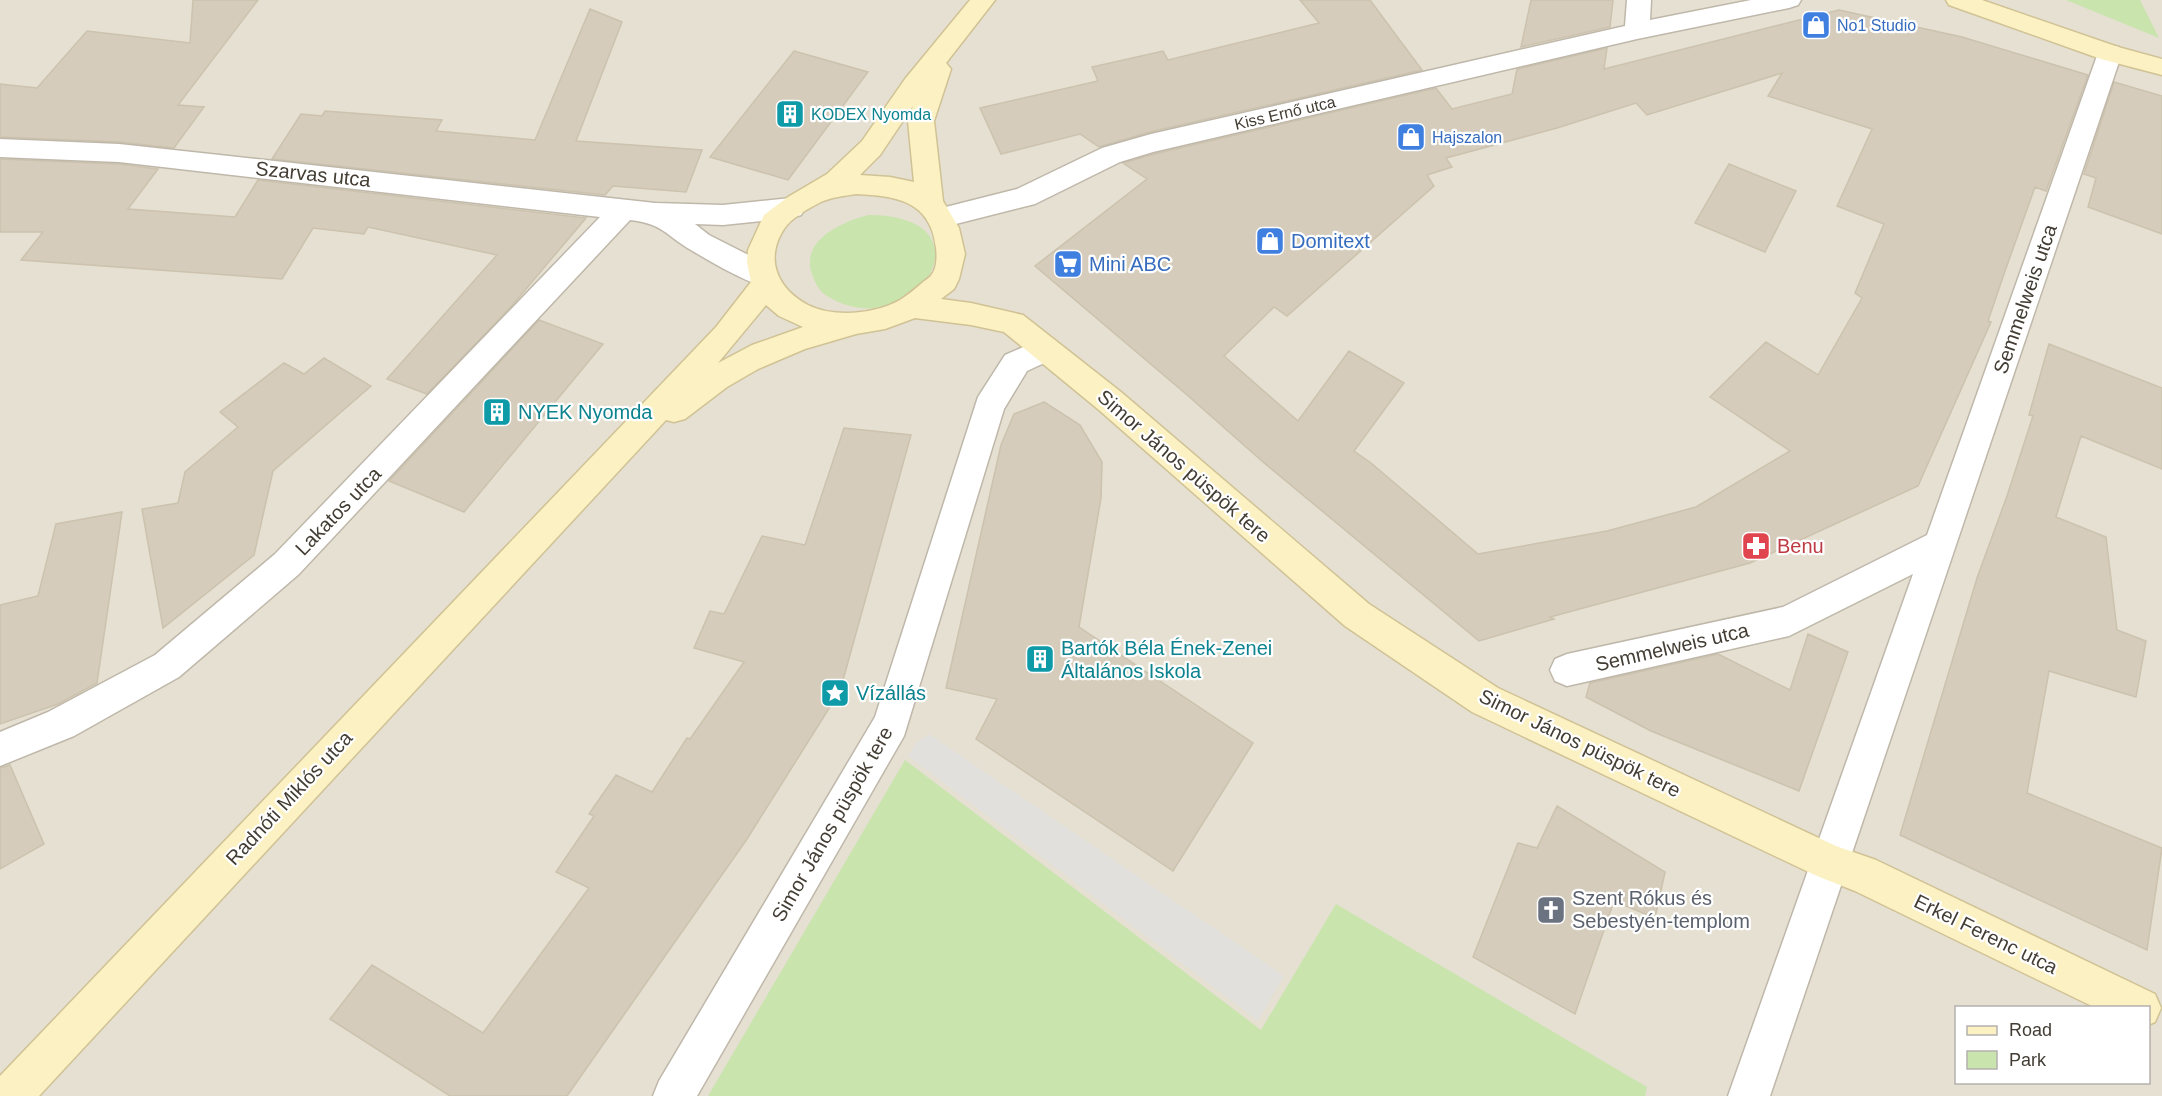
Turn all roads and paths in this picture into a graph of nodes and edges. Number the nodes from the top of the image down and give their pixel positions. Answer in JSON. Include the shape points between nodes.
{"nodes":[{"id":1,"x":983,"y":0,"type":"edge"},
{"id":2,"x":1639,"y":0,"type":"edge"},
{"id":3,"x":1789,"y":0,"type":"edge"},
{"id":4,"x":1958,"y":0,"type":"edge"},
{"id":5,"x":1637,"y":31,"type":"junction"},
{"id":6,"x":948,"y":45,"type":"junction"},
{"id":7,"x":2110,"y":53,"type":"junction"},
{"id":8,"x":2162,"y":67,"type":"edge"},
{"id":9,"x":0,"y":148,"type":"edge"},
{"id":10,"x":815,"y":194,"type":"junction"},
{"id":11,"x":625,"y":208,"type":"junction"},
{"id":12,"x":791,"y":208,"type":"junction"},
{"id":13,"x":935,"y":210,"type":"junction"},
{"id":14,"x":764,"y":279,"type":"junction"},
{"id":15,"x":912,"y":307,"type":"junction"},
{"id":16,"x":858,"y":322,"type":"junction"},
{"id":17,"x":1044,"y":350,"type":"junction"},
{"id":18,"x":568,"y":501,"type":"junction"},
{"id":19,"x":1938,"y":545,"type":"junction"},
{"id":20,"x":1567,"y":670,"type":"dead end"},
{"id":21,"x":0,"y":748,"type":"edge"},
{"id":22,"x":1830,"y":863,"type":"junction"},
{"id":23,"x":2137,"y":1006,"type":"edge"},
{"id":24,"x":10,"y":1096,"type":"edge"},
{"id":25,"x":674,"y":1096,"type":"edge"},
{"id":26,"x":1749,"y":1096,"type":"edge"}],
"edges":[{"from":1,"to":6,"type":"street"},
{"from":2,"to":5,"type":"street"},
{"from":3,"to":5,"type":"street","name":"Kiss Ernő utca"},
{"from":4,"to":7,"type":"street"},
{"from":5,"to":13,"type":"street","name":"Kiss Ernő utca","via":[[1151,143],[1111,155],[1025,197]]},
{"from":6,"to":10,"type":"street","via":[[914,85],[871,148],[837,181]]},
{"from":6,"to":13,"type":"street","via":[[928,92],[921,121]]},
{"from":7,"to":8,"type":"street"},
{"from":7,"to":19,"type":"street","name":"Semmelweis utca"},
{"from":9,"to":11,"type":"street","name":"Szarvas utca","via":[[119,153]]},
{"from":10,"to":12,"type":"street"},
{"from":10,"to":13,"type":"street","via":[[856,184],[885,186],[910,191]]},
{"from":11,"to":12,"type":"street","name":"Szarvas utca","via":[[723,215]]},
{"from":11,"to":14,"type":"street","name":"Szarvas utca","via":[[671,220],[699,242]]},
{"from":11,"to":21,"type":"street","name":"Lakatos utca","via":[[287,564],[167,666],[61,724]]},
{"from":12,"to":14,"type":"street","via":[[773,223],[761,250]]},
{"from":13,"to":15,"type":"street","name":"Simor János püspök tere","via":[[950,238],[945,280]]},
{"from":14,"to":16,"type":"street","name":"Simor János püspök tere","via":[[783,305],[806,317]]},
{"from":14,"to":18,"type":"street","name":"Radnóti Miklós utca","via":[[726,335]]},
{"from":15,"to":16,"type":"street","name":"Simor János püspök tere"},
{"from":15,"to":17,"type":"street","name":"Simor János püspök tere","via":[[1002,319],[1013,323]]},
{"from":16,"to":18,"type":"street","name":"Radnóti Miklós utca","via":[[755,357],[696,391]]},
{"from":17,"to":22,"type":"street","name":"Simor János püspök tere","via":[[1110,401],[1357,615],[1485,700]]},
{"from":17,"to":25,"type":"street","name":"Simor János püspök tere","via":[[1016,363],[989,406],[891,724]]},
{"from":18,"to":24,"type":"street","name":"Radnóti Miklós utca"},
{"from":19,"to":20,"type":"street","name":"Semmelweis utca","via":[[1789,621]]},
{"from":19,"to":22,"type":"street","name":"Semmelweis utca"},
{"from":22,"to":23,"type":"street","name":"Erkel Ferenc utca","via":[[1862,874]]},
{"from":22,"to":26,"type":"street"}]}
